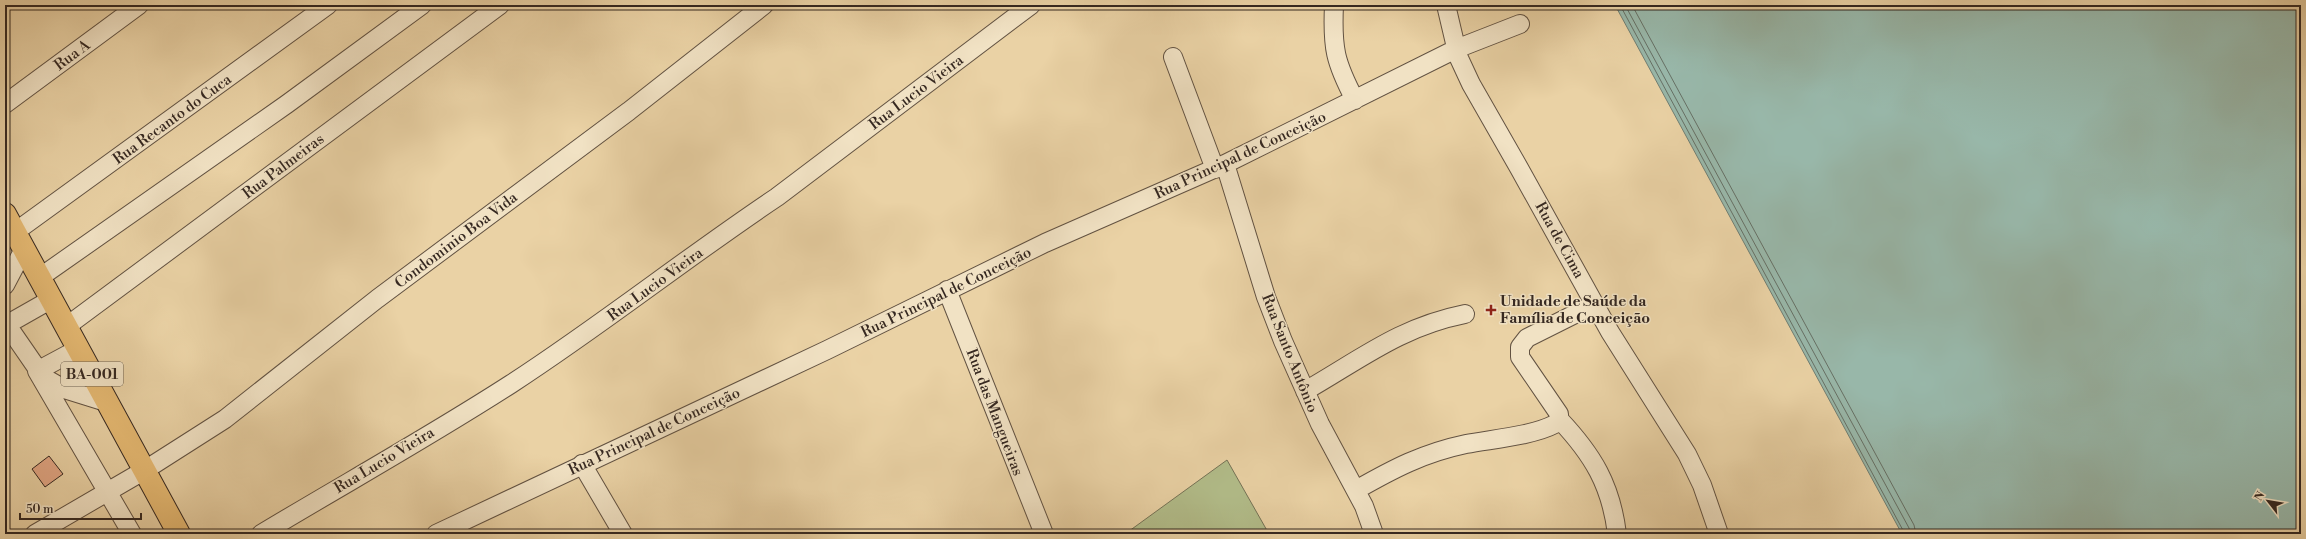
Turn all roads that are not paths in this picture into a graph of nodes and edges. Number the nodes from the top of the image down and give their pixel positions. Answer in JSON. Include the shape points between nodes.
{"nodes":[{"id":1,"x":139,"y":5,"type":"edge"},
{"id":2,"x":328,"y":5,"type":"edge"},
{"id":3,"x":422,"y":5,"type":"edge"},
{"id":4,"x":500,"y":5,"type":"edge"},
{"id":5,"x":764,"y":5,"type":"edge"},
{"id":6,"x":1031,"y":5,"type":"edge"},
{"id":7,"x":1334,"y":5,"type":"edge"},
{"id":8,"x":1446,"y":5,"type":"edge"},
{"id":9,"x":1520,"y":24,"type":"dead end"},
{"id":10,"x":1456,"y":49,"type":"junction"},
{"id":11,"x":1173,"y":56,"type":"dead end"},
{"id":12,"x":1355,"y":100,"type":"junction"},
{"id":13,"x":5,"y":104,"type":"edge"},
{"id":14,"x":1220,"y":166,"type":"junction"},
{"id":15,"x":15,"y":232,"type":"edge"},
{"id":16,"x":39,"y":278,"type":"junction"},
{"id":17,"x":5,"y":285,"type":"edge"},
{"id":18,"x":947,"y":290,"type":"junction"},
{"id":19,"x":50,"y":300,"type":"junction"},
{"id":20,"x":1595,"y":304,"type":"junction"},
{"id":21,"x":1465,"y":314,"type":"dead end"},
{"id":22,"x":6,"y":323,"type":"edge"},
{"id":23,"x":67,"y":326,"type":"junction"},
{"id":24,"x":78,"y":349,"type":"junction"},
{"id":25,"x":37,"y":371,"type":"junction"},
{"id":26,"x":1305,"y":390,"type":"junction"},
{"id":27,"x":109,"y":403,"type":"junction"},
{"id":28,"x":1559,"y":420,"type":"junction"},
{"id":29,"x":582,"y":464,"type":"junction"},
{"id":30,"x":145,"y":470,"type":"junction"},
{"id":31,"x":1356,"y":490,"type":"junction"},
{"id":32,"x":108,"y":492,"type":"junction"},
{"id":33,"x":36,"y":534,"type":"edge"},
{"id":34,"x":132,"y":534,"type":"edge"},
{"id":35,"x":179,"y":534,"type":"edge"},
{"id":36,"x":260,"y":534,"type":"edge"},
{"id":37,"x":436,"y":534,"type":"edge"},
{"id":38,"x":623,"y":534,"type":"edge"},
{"id":39,"x":1044,"y":534,"type":"edge"},
{"id":40,"x":1374,"y":534,"type":"edge"},
{"id":41,"x":1617,"y":534,"type":"edge"},
{"id":42,"x":1719,"y":534,"type":"edge"}],
"edges":[{"from":1,"to":13,"type":"street","name":"Rua A"},
{"from":2,"to":15,"type":"street","name":"Rua Recanto do Cuca"},
{"from":3,"to":16,"type":"street","via":[[287,104]]},
{"from":4,"to":23,"type":"street","name":"Rua Palmeiras"},
{"from":5,"to":30,"type":"street","name":"Condominio Boa Vida","via":[[629,111],[377,299],[225,419]]},
{"from":6,"to":36,"type":"street","name":"Rua Lucio Vieira","via":[[777,197],[617,312],[512,383]]},
{"from":7,"to":12,"type":"street","via":[[1333,38],[1336,59]]},
{"from":8,"to":10,"type":"street","name":"Rua de Cima"},
{"from":9,"to":10,"type":"street","name":"Rua Principal de Conceição"},
{"from":10,"to":12,"type":"street","name":"Rua Principal de Conceição"},
{"from":10,"to":20,"type":"street","name":"Rua de Cima","via":[[1470,84]]},
{"from":11,"to":14,"type":"street","name":"Rua Santo Antônio"},
{"from":12,"to":14,"type":"street","name":"Rua Principal de Conceição"},
{"from":14,"to":18,"type":"street","name":"Rua Principal de Conceição","via":[[1107,215]]},
{"from":14,"to":26,"type":"street","name":"Rua Santo Antônio","via":[[1266,297]]},
{"from":15,"to":16,"type":"main road","number":"BA-001"},
{"from":15,"to":17,"type":"street"},
{"from":16,"to":19,"type":"main road","number":"BA-001"},
{"from":18,"to":29,"type":"street","name":"Rua Principal de Conceição","via":[[820,354]]},
{"from":18,"to":39,"type":"street","name":"Rua das Mangueiras"},
{"from":19,"to":22,"type":"street"},
{"from":19,"to":23,"type":"main road","number":"BA-001"},
{"from":20,"to":28,"type":"street","via":[[1527,338],[1520,347],[1520,357],[1554,404]]},
{"from":20,"to":42,"type":"street","name":"Rua de Cima","via":[[1626,361],[1687,454],[1702,486]]},
{"from":21,"to":26,"type":"street","via":[[1431,322],[1393,338]]},
{"from":22,"to":25,"type":"street"},
{"from":23,"to":24,"type":"main road","number":"BA-001"},
{"from":24,"to":25,"type":"street"},
{"from":24,"to":27,"type":"main road","number":"BA-001"},
{"from":25,"to":27,"type":"street","via":[[54,385]]},
{"from":25,"to":32,"type":"street"},
{"from":26,"to":31,"type":"street","name":"Rua Santo Antônio","via":[[1342,468]]},
{"from":27,"to":30,"type":"main road","number":"BA-001"},
{"from":28,"to":31,"type":"street","via":[[1551,427],[1518,436],[1459,446],[1415,458]]},
{"from":28,"to":41,"type":"street","via":[[1585,448],[1602,477],[1611,497]]},
{"from":29,"to":37,"type":"street","name":"Rua Principal de Conceição"},
{"from":29,"to":38,"type":"street"},
{"from":30,"to":32,"type":"street","name":"Condominio Boa Vida"},
{"from":30,"to":35,"type":"main road","number":"BA-001"},
{"from":31,"to":40,"type":"street","name":"Rua Santo Antônio"},
{"from":32,"to":33,"type":"street","name":"Condominio Boa Vida"},
{"from":32,"to":34,"type":"street"}]}
